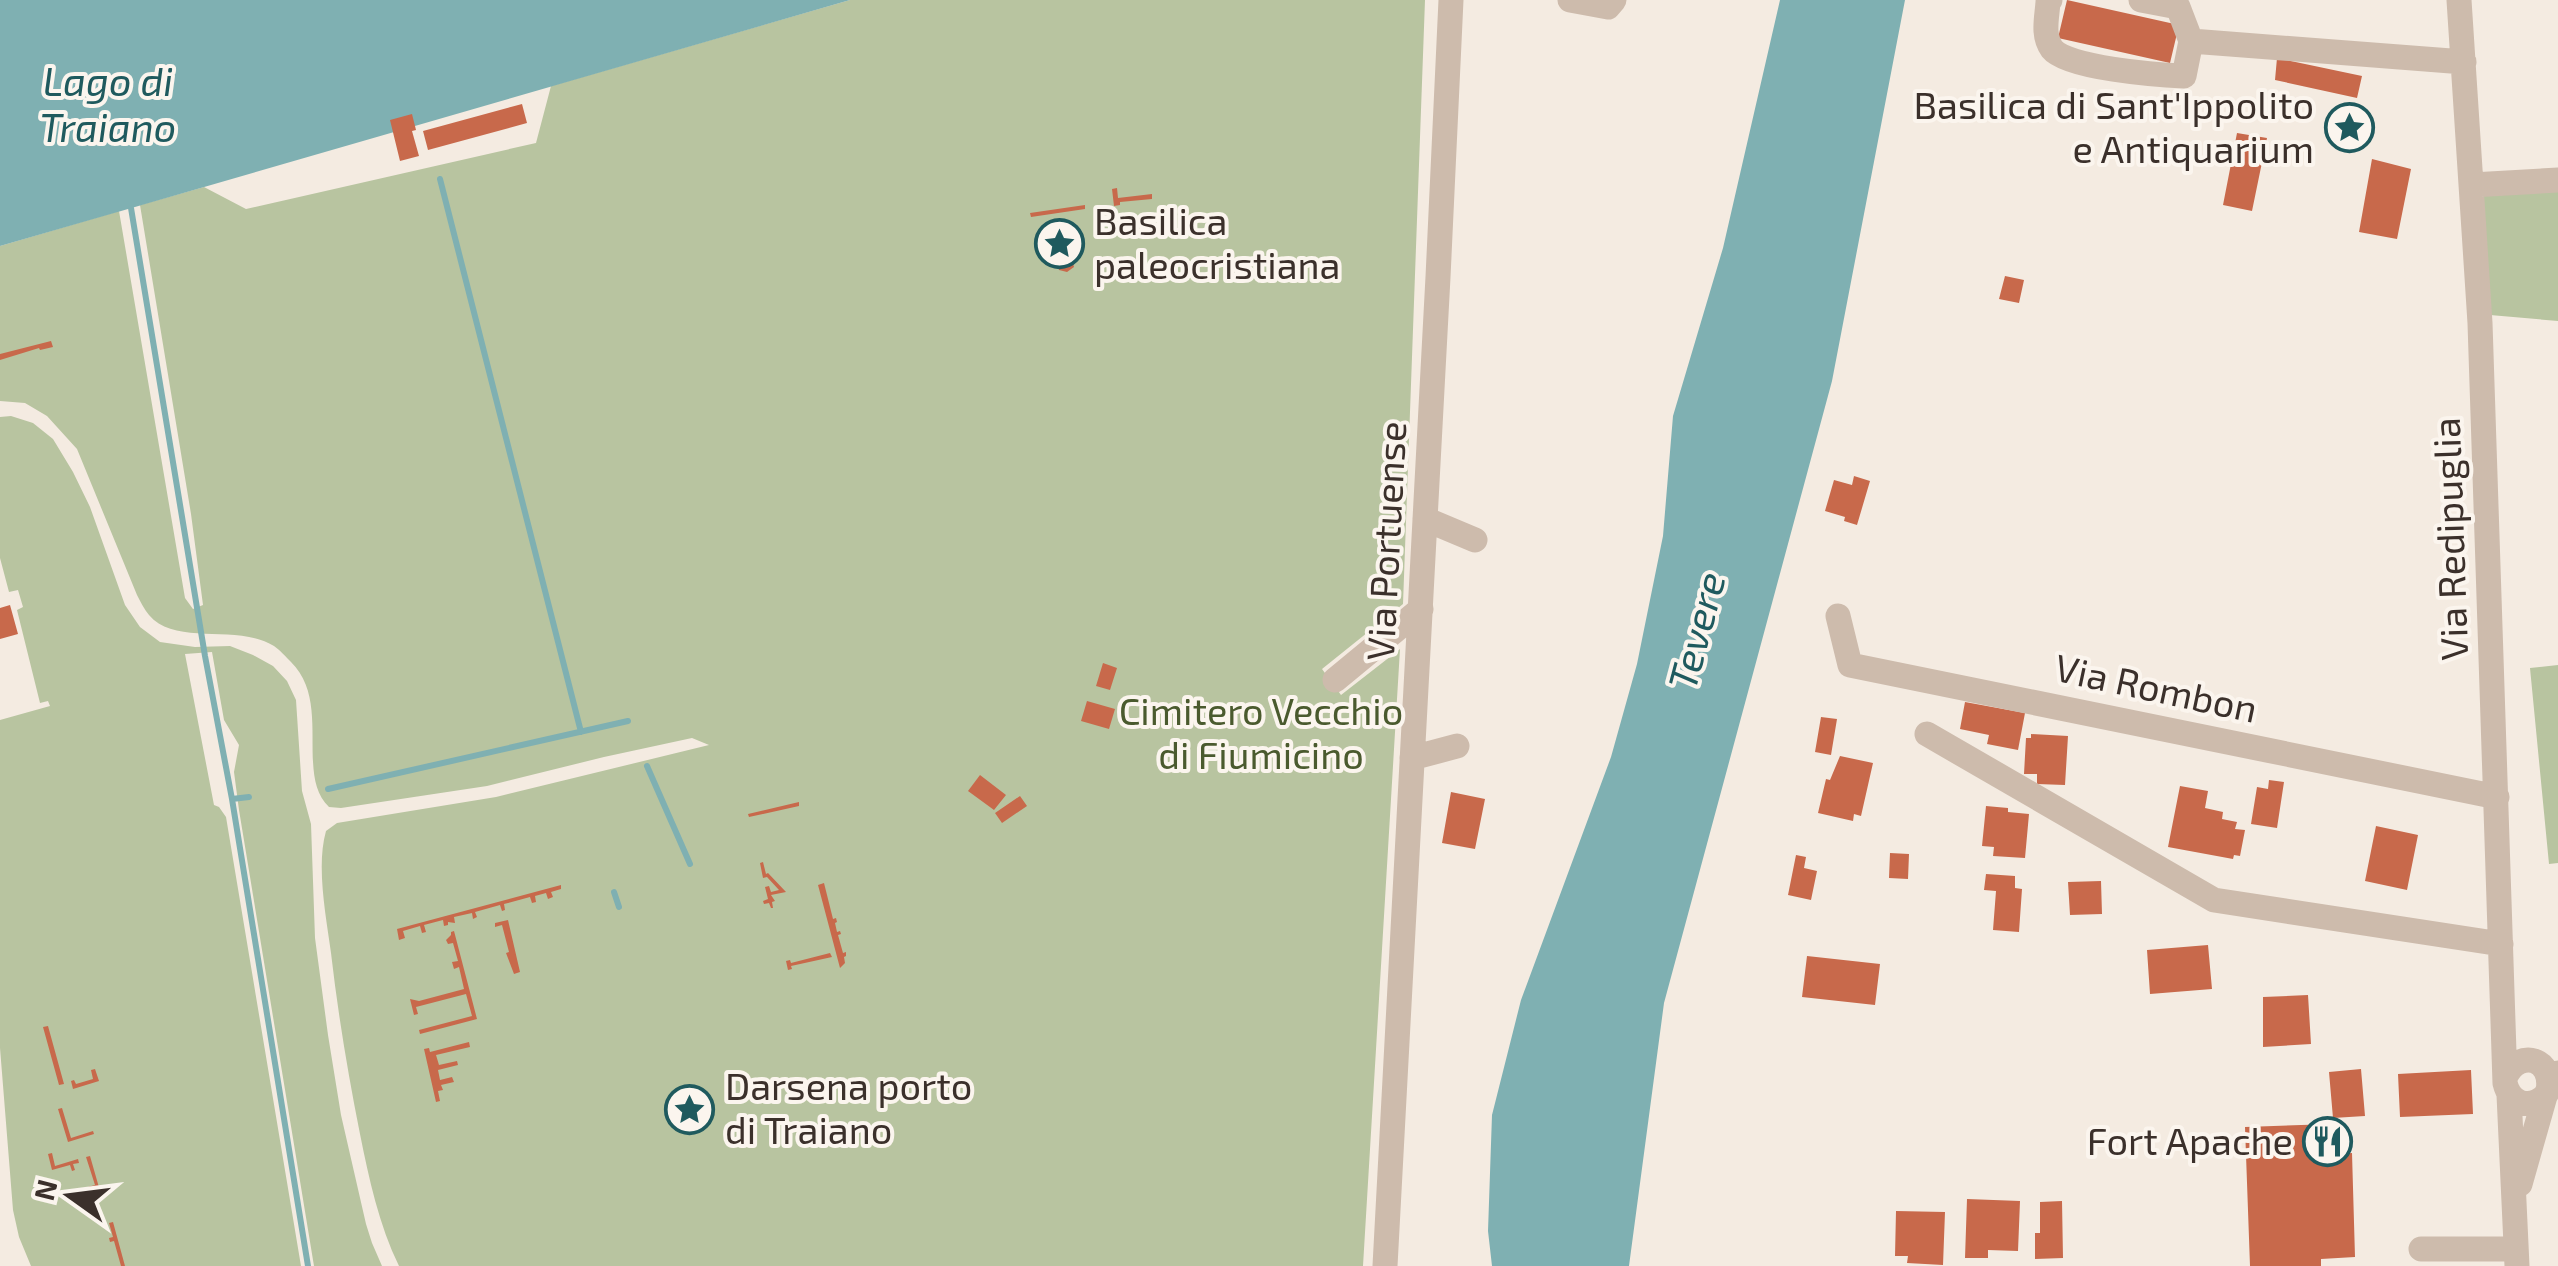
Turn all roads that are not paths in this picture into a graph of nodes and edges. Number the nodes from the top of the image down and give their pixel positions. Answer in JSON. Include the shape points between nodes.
{"nodes":[{"id":1,"x":1451,"y":0,"type":"edge"},
{"id":2,"x":1570,"y":0,"type":"edge"},
{"id":3,"x":1614,"y":0,"type":"edge"},
{"id":4,"x":2050,"y":0,"type":"edge"},
{"id":5,"x":2460,"y":0,"type":"edge"},
{"id":6,"x":2149,"y":1,"type":"edge"},
{"id":7,"x":2192,"y":41,"type":"junction"},
{"id":8,"x":2464,"y":62,"type":"junction"},
{"id":9,"x":2558,"y":180,"type":"edge"},
{"id":10,"x":2472,"y":185,"type":"junction"},
{"id":11,"x":1426,"y":519,"type":"junction"},
{"id":12,"x":1475,"y":540,"type":"dead end"},
{"id":13,"x":1420,"y":609,"type":"junction"},
{"id":14,"x":1838,"y":616,"type":"dead end"},
{"id":15,"x":1335,"y":680,"type":"dead end"},
{"id":16,"x":1927,"y":734,"type":"dead end"},
{"id":17,"x":1457,"y":746,"type":"dead end"},
{"id":18,"x":1412,"y":758,"type":"junction"},
{"id":19,"x":2498,"y":797,"type":"junction"},
{"id":20,"x":2501,"y":944,"type":"junction"},
{"id":21,"x":2504,"y":1028,"type":"junction"},
{"id":22,"x":2558,"y":1044,"type":"edge"},
{"id":23,"x":2544,"y":1076,"type":"edge"},
{"id":24,"x":2507,"y":1086,"type":"junction"},
{"id":25,"x":2514,"y":1208,"type":"junction"},
{"id":26,"x":2421,"y":1250,"type":"dead end"},
{"id":27,"x":2516,"y":1258,"type":"edge"},
{"id":28,"x":1385,"y":1266,"type":"edge"}],
"edges":[{"from":1,"to":11,"type":"street","name":"Via Portuense"},
{"from":2,"to":3,"type":"street","via":[[1608,7]]},
{"from":4,"to":7,"type":"street","via":[[2046,37],[2055,53],[2076,62],[2184,76]]},
{"from":5,"to":8,"type":"street","name":"Via Redipuglia"},
{"from":6,"to":7,"type":"street","via":[[2178,7]]},
{"from":7,"to":8,"type":"street"},
{"from":8,"to":10,"type":"street","name":"Via Redipuglia"},
{"from":9,"to":10,"type":"street"},
{"from":10,"to":19,"type":"street","name":"Via Redipuglia"},
{"from":11,"to":12,"type":"street"},
{"from":11,"to":13,"type":"street","name":"Via Portuense"},
{"from":13,"to":15,"type":"street"},
{"from":13,"to":18,"type":"street","name":"Via Portuense"},
{"from":14,"to":19,"type":"street","name":"Via Rombon","via":[[1850,665]]},
{"from":16,"to":20,"type":"street","via":[[2214,900]]},
{"from":17,"to":18,"type":"street"},
{"from":18,"to":28,"type":"street","name":"Via Portuense"},
{"from":19,"to":20,"type":"street","name":"Via Redipuglia"},
{"from":20,"to":21,"type":"street","name":"Via Redipuglia"},
{"from":21,"to":23,"type":"street"},
{"from":21,"to":24,"type":"street","name":"Via Redipuglia"},
{"from":22,"to":23,"type":"street"},
{"from":23,"to":24,"type":"street","via":[[2519,1061]]},
{"from":23,"to":24,"type":"street","via":[[2534,1104],[2520,1103]]},
{"from":23,"to":25,"type":"street"},
{"from":24,"to":25,"type":"street","name":"Via Redipuglia"},
{"from":25,"to":27,"type":"street","name":"Via Redipuglia"},
{"from":26,"to":27,"type":"street"}]}
